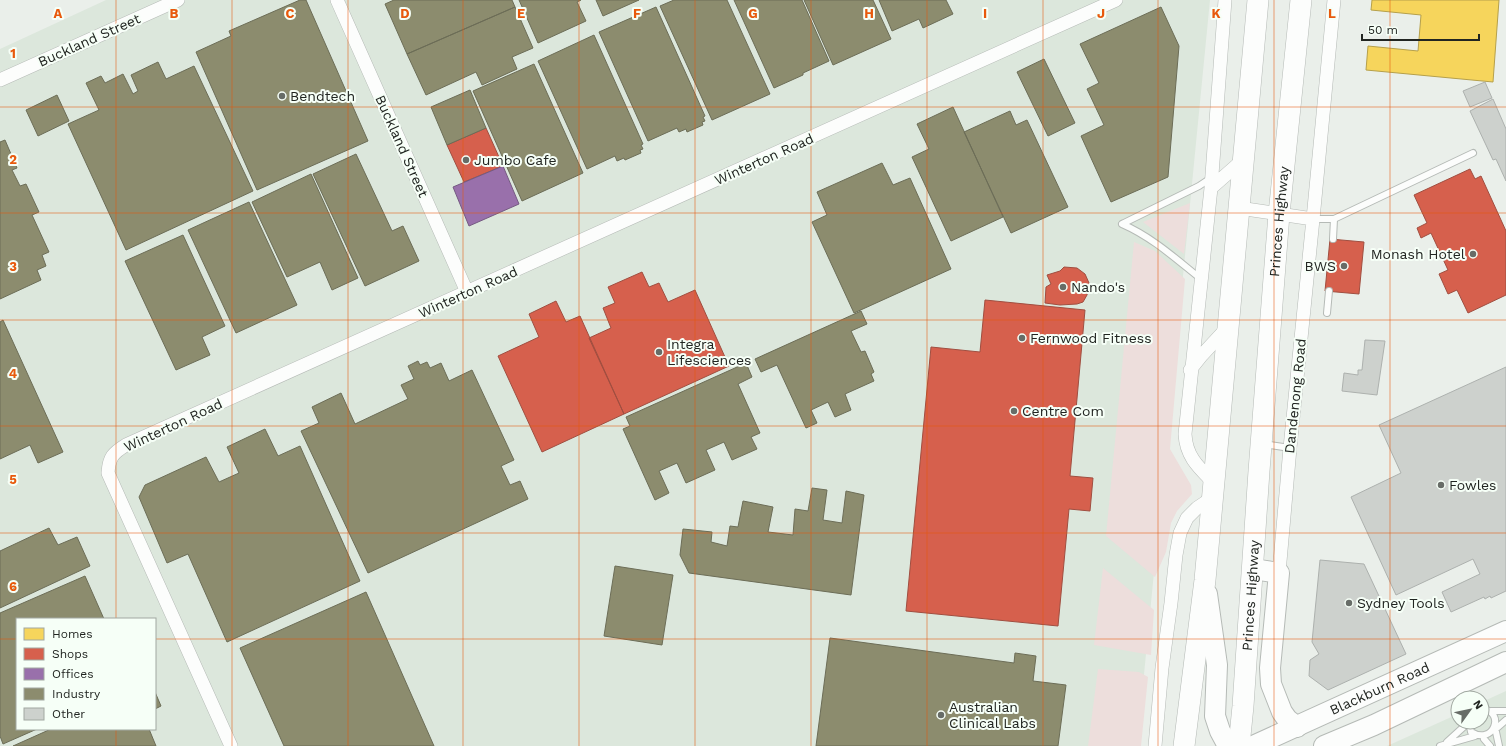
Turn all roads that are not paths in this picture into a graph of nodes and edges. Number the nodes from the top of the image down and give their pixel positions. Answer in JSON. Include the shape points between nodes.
{"nodes":[{"id":1,"x":178,"y":0,"type":"edge"},
{"id":2,"x":337,"y":0,"type":"edge"},
{"id":3,"x":1116,"y":0,"type":"edge"},
{"id":4,"x":1225,"y":0,"type":"edge"},
{"id":5,"x":1258,"y":0,"type":"edge"},
{"id":6,"x":1301,"y":0,"type":"edge"},
{"id":7,"x":1334,"y":0,"type":"edge"},
{"id":8,"x":0,"y":80,"type":"edge"},
{"id":9,"x":1473,"y":153,"type":"dead end"},
{"id":10,"x":1244,"y":159,"type":"junction"},
{"id":11,"x":1211,"y":183,"type":"junction"},
{"id":12,"x":1239,"y":208,"type":"junction"},
{"id":13,"x":1279,"y":214,"type":"junction"},
{"id":14,"x":1313,"y":219,"type":"junction"},
{"id":15,"x":1334,"y":219,"type":"junction"},
{"id":16,"x":1333,"y":240,"type":"dead end"},
{"id":17,"x":1202,"y":279,"type":"junction"},
{"id":18,"x":1329,"y":291,"type":"dead end"},
{"id":19,"x":468,"y":292,"type":"junction"},
{"id":20,"x":1327,"y":313,"type":"dead end"},
{"id":21,"x":1227,"y":328,"type":"junction"},
{"id":22,"x":1190,"y":370,"type":"junction"},
{"id":23,"x":1261,"y":444,"type":"junction"},
{"id":24,"x":1290,"y":448,"type":"junction"},
{"id":25,"x":1212,"y":490,"type":"junction"},
{"id":26,"x":1253,"y":569,"type":"junction"},
{"id":27,"x":1279,"y":573,"type":"junction"},
{"id":28,"x":1205,"y":580,"type":"junction"},
{"id":29,"x":1506,"y":631,"type":"edge"},
{"id":30,"x":1506,"y":662,"type":"edge"},
{"id":31,"x":1491,"y":711,"type":"joint"},
{"id":32,"x":1506,"y":711,"type":"edge"},
{"id":33,"x":1506,"y":720,"type":"edge"},
{"id":34,"x":1297,"y":727,"type":"junction"},
{"id":35,"x":1460,"y":730,"type":"edge"},
{"id":36,"x":1471,"y":730,"type":"edge"},
{"id":37,"x":1497,"y":730,"type":"junction"},
{"id":38,"x":1475,"y":736,"type":"junction"},
{"id":39,"x":1484,"y":739,"type":"junction"},
{"id":40,"x":1443,"y":745,"type":"edge"},
{"id":41,"x":231,"y":746,"type":"edge"},
{"id":42,"x":1156,"y":746,"type":"edge"},
{"id":43,"x":1184,"y":746,"type":"edge"},
{"id":44,"x":1228,"y":746,"type":"edge"},
{"id":45,"x":1239,"y":746,"type":"edge"},
{"id":46,"x":1253,"y":746,"type":"edge"},
{"id":47,"x":1324,"y":746,"type":"edge"},
{"id":48,"x":1490,"y":746,"type":"edge"},
{"id":49,"x":1499,"y":746,"type":"edge"}],
"edges":[{"from":1,"to":8,"type":"street","name":"Buckland Street"},
{"from":2,"to":19,"type":"street","name":"Buckland Street"},
{"from":3,"to":19,"type":"street","name":"Winterton Road"},
{"from":4,"to":11,"type":"street"},
{"from":5,"to":10,"type":"highway"},
{"from":6,"to":13,"type":"highway","name":"Princes Highway"},
{"from":7,"to":14,"type":"street","name":"Dandenong Road"},
{"from":9,"to":15,"type":"lane"},
{"from":10,"to":11,"type":"street"},
{"from":10,"to":12,"type":"highway"},
{"from":11,"to":17,"type":"street"},
{"from":11,"to":17,"type":"lane","via":[[1122,224],[1140,232]]},
{"from":12,"to":13,"type":"street"},
{"from":12,"to":21,"type":"highway"},
{"from":13,"to":14,"type":"street"},
{"from":13,"to":23,"type":"highway","name":"Princes Highway"},
{"from":14,"to":15,"type":"lane"},
{"from":14,"to":24,"type":"street","name":"Dandenong Road"},
{"from":15,"to":16,"type":"lane"},
{"from":17,"to":22,"type":"street"},
{"from":18,"to":20,"type":"lane"},
{"from":19,"to":41,"type":"street","name":"Winterton Road","via":[[114,452],[108,473]]},
{"from":21,"to":22,"type":"street"},
{"from":21,"to":25,"type":"highway"},
{"from":22,"to":25,"type":"street","via":[[1185,443]]},
{"from":23,"to":24,"type":"lane"},
{"from":23,"to":26,"type":"highway","name":"Princes Highway"},
{"from":24,"to":27,"type":"street","name":"Dandenong Road"},
{"from":25,"to":28,"type":"highway"},
{"from":25,"to":42,"type":"street","via":[[1187,518],[1180,533],[1162,668]]},
{"from":26,"to":27,"type":"main road"},
{"from":26,"to":45,"type":"highway","name":"Princes Highway"},
{"from":27,"to":34,"type":"main road","via":[[1270,668],[1271,684],[1282,712]]},
{"from":28,"to":43,"type":"highway"},
{"from":28,"to":44,"type":"main road","via":[[1217,665],[1215,716]]},
{"from":29,"to":34,"type":"main road","name":"Blackburn Road"},
{"from":30,"to":47,"type":"main road","name":"Blackburn Road"},
{"from":31,"to":32,"type":"lane"},
{"from":31,"to":37,"type":"lane","via":[[1497,718]]},
{"from":33,"to":37,"type":"lane"},
{"from":34,"to":46,"type":"main road","name":"Blackburn Road"},
{"from":35,"to":40,"type":"lane"},
{"from":36,"to":38,"type":"lane"},
{"from":37,"to":39,"type":"lane"},
{"from":37,"to":49,"type":"lane"},
{"from":38,"to":39,"type":"lane"},
{"from":38,"to":40,"type":"lane"},
{"from":39,"to":48,"type":"lane"}]}
